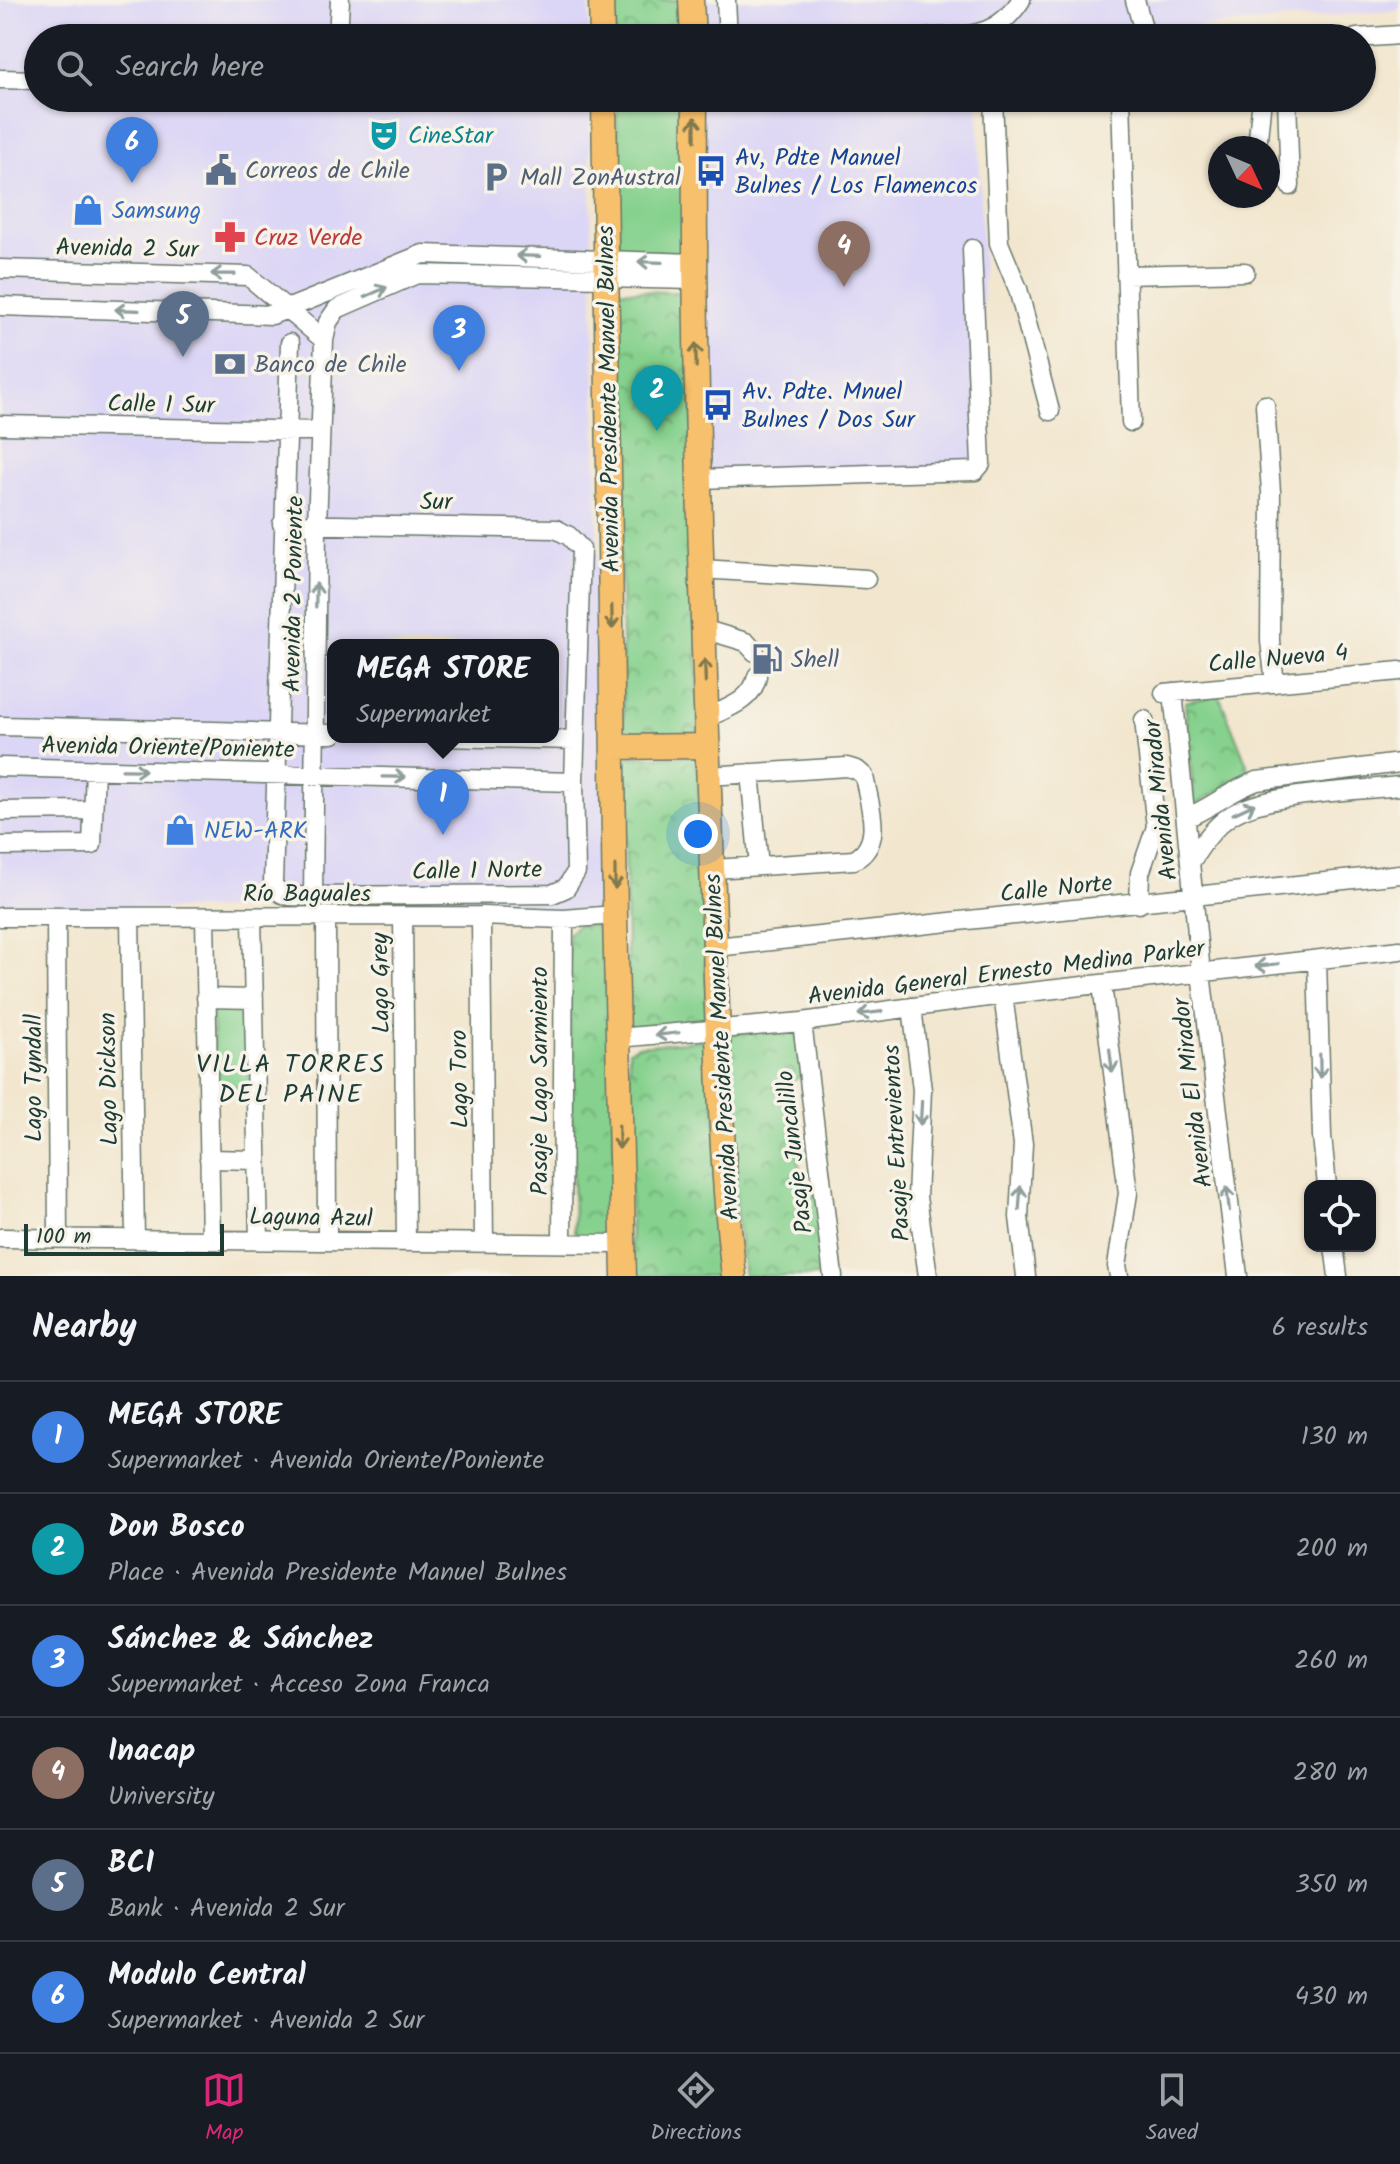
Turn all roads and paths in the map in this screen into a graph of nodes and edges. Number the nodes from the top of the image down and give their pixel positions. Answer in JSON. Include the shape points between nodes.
{"nodes":[{"id":1,"x":340,"y":0,"type":"edge"},
{"id":2,"x":601,"y":0,"type":"edge"},
{"id":3,"x":691,"y":0,"type":"edge"},
{"id":4,"x":726,"y":0,"type":"edge"},
{"id":5,"x":1021,"y":0,"type":"edge"},
{"id":6,"x":1135,"y":0,"type":"edge"},
{"id":7,"x":339,"y":24,"type":"edge"},
{"id":8,"x":602,"y":24,"type":"edge"},
{"id":9,"x":692,"y":24,"type":"edge"},
{"id":10,"x":727,"y":24,"type":"edge"},
{"id":11,"x":1000,"y":24,"type":"edge"},
{"id":12,"x":1142,"y":24,"type":"edge"},
{"id":13,"x":1400,"y":35,"type":"edge"},
{"id":14,"x":1376,"y":37,"type":"edge"},
{"id":15,"x":0,"y":79,"type":"edge"},
{"id":16,"x":24,"y":80,"type":"edge"},
{"id":17,"x":604,"y":112,"type":"edge"},
{"id":18,"x":695,"y":112,"type":"edge"},
{"id":19,"x":994,"y":112,"type":"edge"},
{"id":20,"x":1121,"y":112,"type":"edge"},
{"id":21,"x":1261,"y":112,"type":"edge"},
{"id":22,"x":1287,"y":112,"type":"edge"},
{"id":23,"x":1258,"y":136,"type":"edge"},
{"id":24,"x":1290,"y":186,"type":"dead end"},
{"id":25,"x":972,"y":249,"type":"dead end"},
{"id":26,"x":0,"y":269,"type":"edge"},
{"id":27,"x":606,"y":269,"type":"junction"},
{"id":28,"x":694,"y":271,"type":"junction"},
{"id":29,"x":1245,"y":272,"type":"dead end"},
{"id":30,"x":1126,"y":275,"type":"junction"},
{"id":31,"x":0,"y":306,"type":"edge"},
{"id":32,"x":288,"y":309,"type":"junction"},
{"id":33,"x":324,"y":340,"type":"junction"},
{"id":34,"x":290,"y":343,"type":"dead end"},
{"id":35,"x":1265,"y":405,"type":"dead end"},
{"id":36,"x":1050,"y":411,"type":"dead end"},
{"id":37,"x":1131,"y":422,"type":"dead end"},
{"id":38,"x":0,"y":425,"type":"edge"},
{"id":39,"x":286,"y":431,"type":"junction"},
{"id":40,"x":320,"y":431,"type":"junction"},
{"id":41,"x":698,"y":479,"type":"junction"},
{"id":42,"x":282,"y":524,"type":"junction"},
{"id":43,"x":317,"y":525,"type":"junction"},
{"id":44,"x":701,"y":569,"type":"junction"},
{"id":45,"x":866,"y":579,"type":"dead end"},
{"id":46,"x":703,"y":629,"type":"junction"},
{"id":47,"x":755,"y":652,"type":"dead end"},
{"id":48,"x":1400,"y":671,"type":"edge"},
{"id":49,"x":757,"y":676,"type":"dead end"},
{"id":50,"x":1275,"y":683,"type":"junction"},
{"id":51,"x":1167,"y":693,"type":"joint"},
{"id":52,"x":706,"y":718,"type":"junction"},
{"id":53,"x":1144,"y":720,"type":"dead end"},
{"id":54,"x":0,"y":726,"type":"edge"},
{"id":55,"x":277,"y":733,"type":"junction"},
{"id":56,"x":324,"y":734,"type":"edge"},
{"id":57,"x":559,"y":740,"type":"edge"},
{"id":58,"x":575,"y":740,"type":"junction"},
{"id":59,"x":707,"y":746,"type":"junction"},
{"id":60,"x":613,"y":747,"type":"junction"},
{"id":61,"x":1400,"y":763,"type":"edge"},
{"id":62,"x":0,"y":767,"type":"edge"},
{"id":63,"x":95,"y":769,"type":"junction"},
{"id":64,"x":750,"y":773,"type":"junction"},
{"id":65,"x":277,"y":774,"type":"junction"},
{"id":66,"x":314,"y":775,"type":"junction"},
{"id":67,"x":709,"y":776,"type":"junction"},
{"id":68,"x":574,"y":782,"type":"junction"},
{"id":69,"x":1400,"y":786,"type":"edge"},
{"id":70,"x":93,"y":810,"type":"junction"},
{"id":71,"x":0,"y":811,"type":"edge"},
{"id":72,"x":1186,"y":818,"type":"junction"},
{"id":73,"x":0,"y":846,"type":"edge"},
{"id":74,"x":1190,"y":863,"type":"junction"},
{"id":75,"x":759,"y":866,"type":"junction"},
{"id":76,"x":713,"y":869,"type":"junction"},
{"id":77,"x":1400,"y":874,"type":"edge"},
{"id":78,"x":276,"y":891,"type":"joint"},
{"id":79,"x":313,"y":896,"type":"junction"},
{"id":80,"x":1194,"y":901,"type":"junction"},
{"id":81,"x":1139,"y":904,"type":"junction"},
{"id":82,"x":615,"y":915,"type":"junction"},
{"id":83,"x":326,"y":916,"type":"junction"},
{"id":84,"x":403,"y":916,"type":"junction"},
{"id":85,"x":481,"y":916,"type":"junction"},
{"id":86,"x":0,"y":917,"type":"edge"},
{"id":87,"x":130,"y":917,"type":"junction"},
{"id":88,"x":205,"y":917,"type":"junction"},
{"id":89,"x":252,"y":917,"type":"junction"},
{"id":90,"x":56,"y":918,"type":"junction"},
{"id":91,"x":564,"y":919,"type":"junction"},
{"id":92,"x":716,"y":947,"type":"junction"},
{"id":93,"x":1400,"y":950,"type":"edge"},
{"id":94,"x":1317,"y":960,"type":"junction"},
{"id":95,"x":1201,"y":973,"type":"junction"},
{"id":96,"x":1102,"y":984,"type":"junction"},
{"id":97,"x":1003,"y":995,"type":"junction"},
{"id":98,"x":206,"y":998,"type":"junction"},
{"id":99,"x":254,"y":999,"type":"junction"},
{"id":100,"x":912,"y":1007,"type":"junction"},
{"id":101,"x":802,"y":1022,"type":"junction"},
{"id":102,"x":717,"y":1029,"type":"junction"},
{"id":103,"x":617,"y":1038,"type":"junction"},
{"id":104,"x":209,"y":1159,"type":"junction"},
{"id":105,"x":257,"y":1160,"type":"junction"},
{"id":106,"x":1326,"y":1180,"type":"edge"},
{"id":107,"x":0,"y":1238,"type":"edge"},
{"id":108,"x":58,"y":1239,"type":"junction"},
{"id":109,"x":135,"y":1239,"type":"junction"},
{"id":110,"x":211,"y":1240,"type":"junction"},
{"id":111,"x":259,"y":1240,"type":"junction"},
{"id":112,"x":327,"y":1241,"type":"junction"},
{"id":113,"x":406,"y":1242,"type":"junction"},
{"id":114,"x":484,"y":1243,"type":"junction"},
{"id":115,"x":562,"y":1243,"type":"junction"},
{"id":116,"x":621,"y":1244,"type":"junction"},
{"id":117,"x":1335,"y":1252,"type":"edge"},
{"id":118,"x":624,"y":1276,"type":"edge"},
{"id":119,"x":734,"y":1276,"type":"edge"},
{"id":120,"x":833,"y":1276,"type":"edge"},
{"id":121,"x":928,"y":1276,"type":"edge"},
{"id":122,"x":1026,"y":1276,"type":"edge"},
{"id":123,"x":1119,"y":1276,"type":"edge"},
{"id":124,"x":1238,"y":1276,"type":"edge"},
{"id":125,"x":1338,"y":1276,"type":"edge"}],
"edges":[{"from":1,"to":7,"type":"street"},
{"from":2,"to":8,"type":"main road"},
{"from":3,"to":9,"type":"main road"},
{"from":4,"to":10,"type":"street"},
{"from":5,"to":11,"type":"street"},
{"from":6,"to":12,"type":"street"},
{"from":13,"to":14,"type":"street"},
{"from":15,"to":16,"type":"street"},
{"from":17,"to":27,"type":"main road","name":"Avenida Presidente Manuel Bulnes"},
{"from":28,"to":18,"type":"main road","name":"Avenida Presidente Manuel Bulnes","one_way":true},
{"from":19,"to":36,"type":"street","via":[[999,243],[1018,289]]},
{"from":20,"to":30,"type":"street"},
{"from":21,"to":23,"type":"street"},
{"from":22,"to":24,"type":"street"},
{"from":25,"to":41,"type":"street","via":[[981,464],[975,471]]},
{"from":32,"to":26,"type":"street","name":"Avenida 2 Sur","one_way":true,"via":[[240,274]]},
{"from":27,"to":28,"type":"street"},
{"from":27,"to":32,"type":"street","one_way":true,"via":[[423,254]]},
{"from":33,"to":27,"type":"street","one_way":true,"via":[[337,309],[417,274]]},
{"from":27,"to":60,"type":"main road","name":"Avenida Presidente Manuel Bulnes","one_way":true},
{"from":41,"to":28,"type":"main road","name":"Avenida Presidente Manuel Bulnes","one_way":true},
{"from":29,"to":30,"type":"street"},
{"from":30,"to":37,"type":"street"},
{"from":32,"to":31,"type":"street","one_way":true,"via":[[272,315]]},
{"from":32,"to":33,"type":"street"},
{"from":33,"to":40,"type":"street","name":"Avenida 2 Poniente"},
{"from":34,"to":39,"type":"street","name":"Avenida 2 Poniente"},
{"from":35,"to":50,"type":"street"},
{"from":38,"to":39,"type":"street","name":"Calle 1 Sur"},
{"from":39,"to":40,"type":"street","name":"Calle 1 Sur"},
{"from":39,"to":42,"type":"street","name":"Avenida 2 Poniente"},
{"from":40,"to":43,"type":"street","name":"Avenida 2 Poniente"},
{"from":41,"to":44,"type":"main road","name":"Avenida Presidente Manuel Bulnes"},
{"from":42,"to":43,"type":"street","name":"Sur"},
{"from":42,"to":55,"type":"street","name":"Avenida 2 Poniente"},
{"from":56,"to":43,"type":"street","name":"Avenida 2 Poniente","one_way":true},
{"from":43,"to":58,"type":"street","name":"Sur","via":[[556,529],[569,536],[581,549]]},
{"from":44,"to":45,"type":"street"},
{"from":44,"to":46,"type":"main road","name":"Avenida Presidente Manuel Bulnes"},
{"from":46,"to":47,"type":"street","via":[[746,642]]},
{"from":52,"to":46,"type":"main road","name":"Avenida Presidente Manuel Bulnes","one_way":true},
{"from":48,"to":50,"type":"street","name":"Calle Nueva 4"},
{"from":49,"to":52,"type":"street","via":[[746,698]]},
{"from":50,"to":51,"type":"street","name":"Calle Nueva 4"},
{"from":51,"to":72,"type":"street","name":"Avenida Mirador"},
{"from":52,"to":59,"type":"main road","name":"Avenida Presidente Manuel Bulnes"},
{"from":53,"to":81,"type":"street","via":[[1156,827],[1140,873]]},
{"from":54,"to":55,"type":"street","name":"Avenida Oriente/Poniente"},
{"from":55,"to":56,"type":"street","name":"Avenida Oriente/Poniente"},
{"from":55,"to":65,"type":"street","name":"Avenida 2 Poniente"},
{"from":56,"to":66,"type":"street","name":"Avenida 2 Poniente"},
{"from":57,"to":58,"type":"street"},
{"from":58,"to":68,"type":"street"},
{"from":59,"to":60,"type":"main road"},
{"from":59,"to":67,"type":"main road","name":"Avenida Presidente Manuel Bulnes"},
{"from":60,"to":82,"type":"main road","name":"Avenida Presidente Manuel Bulnes","one_way":true},
{"from":61,"to":72,"type":"street","via":[[1257,781]]},
{"from":62,"to":63,"type":"street","name":"Avenida Oriente/Poniente"},
{"from":63,"to":65,"type":"street","name":"Avenida Oriente/Poniente","one_way":true},
{"from":63,"to":70,"type":"street"},
{"from":64,"to":67,"type":"street"},
{"from":64,"to":75,"type":"street"},
{"from":64,"to":75,"type":"street","via":[[857,770],[864,776],[874,834],[865,855],[854,860]]},
{"from":65,"to":66,"type":"street","name":"Avenida Oriente/Poniente"},
{"from":65,"to":78,"type":"street","name":"Avenida 2 Poniente"},
{"from":66,"to":68,"type":"street","name":"Avenida Oriente/Poniente","one_way":true},
{"from":66,"to":79,"type":"street","name":"Avenida 2 Poniente"},
{"from":67,"to":76,"type":"main road","name":"Avenida Presidente Manuel Bulnes"},
{"from":68,"to":79,"type":"street","name":"Calle 1 Norte","via":[[576,872],[566,888],[552,894]]},
{"from":74,"to":69,"type":"street","one_way":true,"via":[[1213,831],[1247,807]]},
{"from":70,"to":71,"type":"street"},
{"from":70,"to":73,"type":"street","via":[[92,845]]},
{"from":72,"to":74,"type":"street","name":"Avenida Mirador"},
{"from":74,"to":80,"type":"street","name":"Avenida Mirador"},
{"from":75,"to":76,"type":"street"},
{"from":76,"to":92,"type":"main road","name":"Avenida Presidente Manuel Bulnes"},
{"from":77,"to":80,"type":"street","name":"Calle Norte"},
{"from":78,"to":79,"type":"street","name":"Calle 1 Norte","via":[[283,896]]},
{"from":80,"to":81,"type":"street","name":"Calle Norte"},
{"from":80,"to":95,"type":"street","name":"Avenida El Mirador"},
{"from":81,"to":92,"type":"street","name":"Calle Norte"},
{"from":82,"to":91,"type":"street","name":"Río Baguales"},
{"from":82,"to":103,"type":"main road","name":"Avenida Presidente Manuel Bulnes"},
{"from":83,"to":84,"type":"street","name":"Río Baguales"},
{"from":83,"to":89,"type":"street","name":"Río Baguales"},
{"from":83,"to":112,"type":"street"},
{"from":84,"to":85,"type":"street","name":"Río Baguales"},
{"from":84,"to":113,"type":"street","name":"Lago Grey"},
{"from":85,"to":91,"type":"street","name":"Río Baguales"},
{"from":85,"to":114,"type":"street","name":"Lago Toro"},
{"from":86,"to":90,"type":"street","name":"Río Baguales"},
{"from":87,"to":88,"type":"street","name":"Río Baguales"},
{"from":87,"to":90,"type":"street","name":"Río Baguales"},
{"from":87,"to":109,"type":"street","name":"Lago Dickson"},
{"from":88,"to":89,"type":"street","name":"Río Baguales"},
{"from":88,"to":98,"type":"street"},
{"from":89,"to":99,"type":"street"},
{"from":90,"to":108,"type":"street","name":"Lago Tyndall"},
{"from":91,"to":115,"type":"street","name":"Pasaje Lago Sarmiento"},
{"from":92,"to":102,"type":"main road","name":"Avenida Presidente Manuel Bulnes"},
{"from":93,"to":94,"type":"street","name":"Avenida General Ernesto Medina Parker"},
{"from":94,"to":95,"type":"street","name":"Avenida General Ernesto Medina Parker","one_way":true},
{"from":94,"to":106,"type":"street","one_way":true},
{"from":95,"to":96,"type":"street","name":"Avenida General Ernesto Medina Parker"},
{"from":124,"to":95,"type":"street","name":"Avenida El Mirador","one_way":true},
{"from":96,"to":97,"type":"street","name":"Avenida General Ernesto Medina Parker"},
{"from":96,"to":123,"type":"street","one_way":true,"via":[[1128,1193]]},
{"from":97,"to":100,"type":"street","name":"Avenida General Ernesto Medina Parker"},
{"from":122,"to":97,"type":"street","one_way":true,"via":[[1019,1217],[1023,1144]]},
{"from":98,"to":99,"type":"street"},
{"from":98,"to":104,"type":"street"},
{"from":99,"to":105,"type":"street"},
{"from":100,"to":101,"type":"street","name":"Avenida General Ernesto Medina Parker","one_way":true},
{"from":100,"to":121,"type":"street","name":"Pasaje Entrevientos","one_way":true,"via":[[922,1090],[917,1197]]},
{"from":101,"to":102,"type":"street","name":"Avenida General Ernesto Medina Parker"},
{"from":101,"to":120,"type":"street","name":"Pasaje Juncalillo"},
{"from":102,"to":103,"type":"street","name":"Avenida General Ernesto Medina Parker","one_way":true},
{"from":102,"to":119,"type":"main road","name":"Avenida Presidente Manuel Bulnes"},
{"from":103,"to":116,"type":"main road","name":"Avenida Presidente Manuel Bulnes","one_way":true},
{"from":104,"to":105,"type":"street"},
{"from":104,"to":110,"type":"street"},
{"from":105,"to":111,"type":"street"},
{"from":107,"to":108,"type":"street","name":"Laguna Azul"},
{"from":108,"to":109,"type":"street","name":"Laguna Azul"},
{"from":109,"to":110,"type":"street","name":"Laguna Azul"},
{"from":110,"to":111,"type":"street","name":"Laguna Azul"},
{"from":111,"to":112,"type":"street","name":"Laguna Azul"},
{"from":112,"to":113,"type":"street","name":"Laguna Azul"},
{"from":113,"to":114,"type":"street","name":"Laguna Azul"},
{"from":114,"to":115,"type":"street","name":"Laguna Azul"},
{"from":115,"to":116,"type":"street","name":"Laguna Azul"},
{"from":116,"to":118,"type":"main road","name":"Avenida Presidente Manuel Bulnes"},
{"from":117,"to":125,"type":"street"}]}
